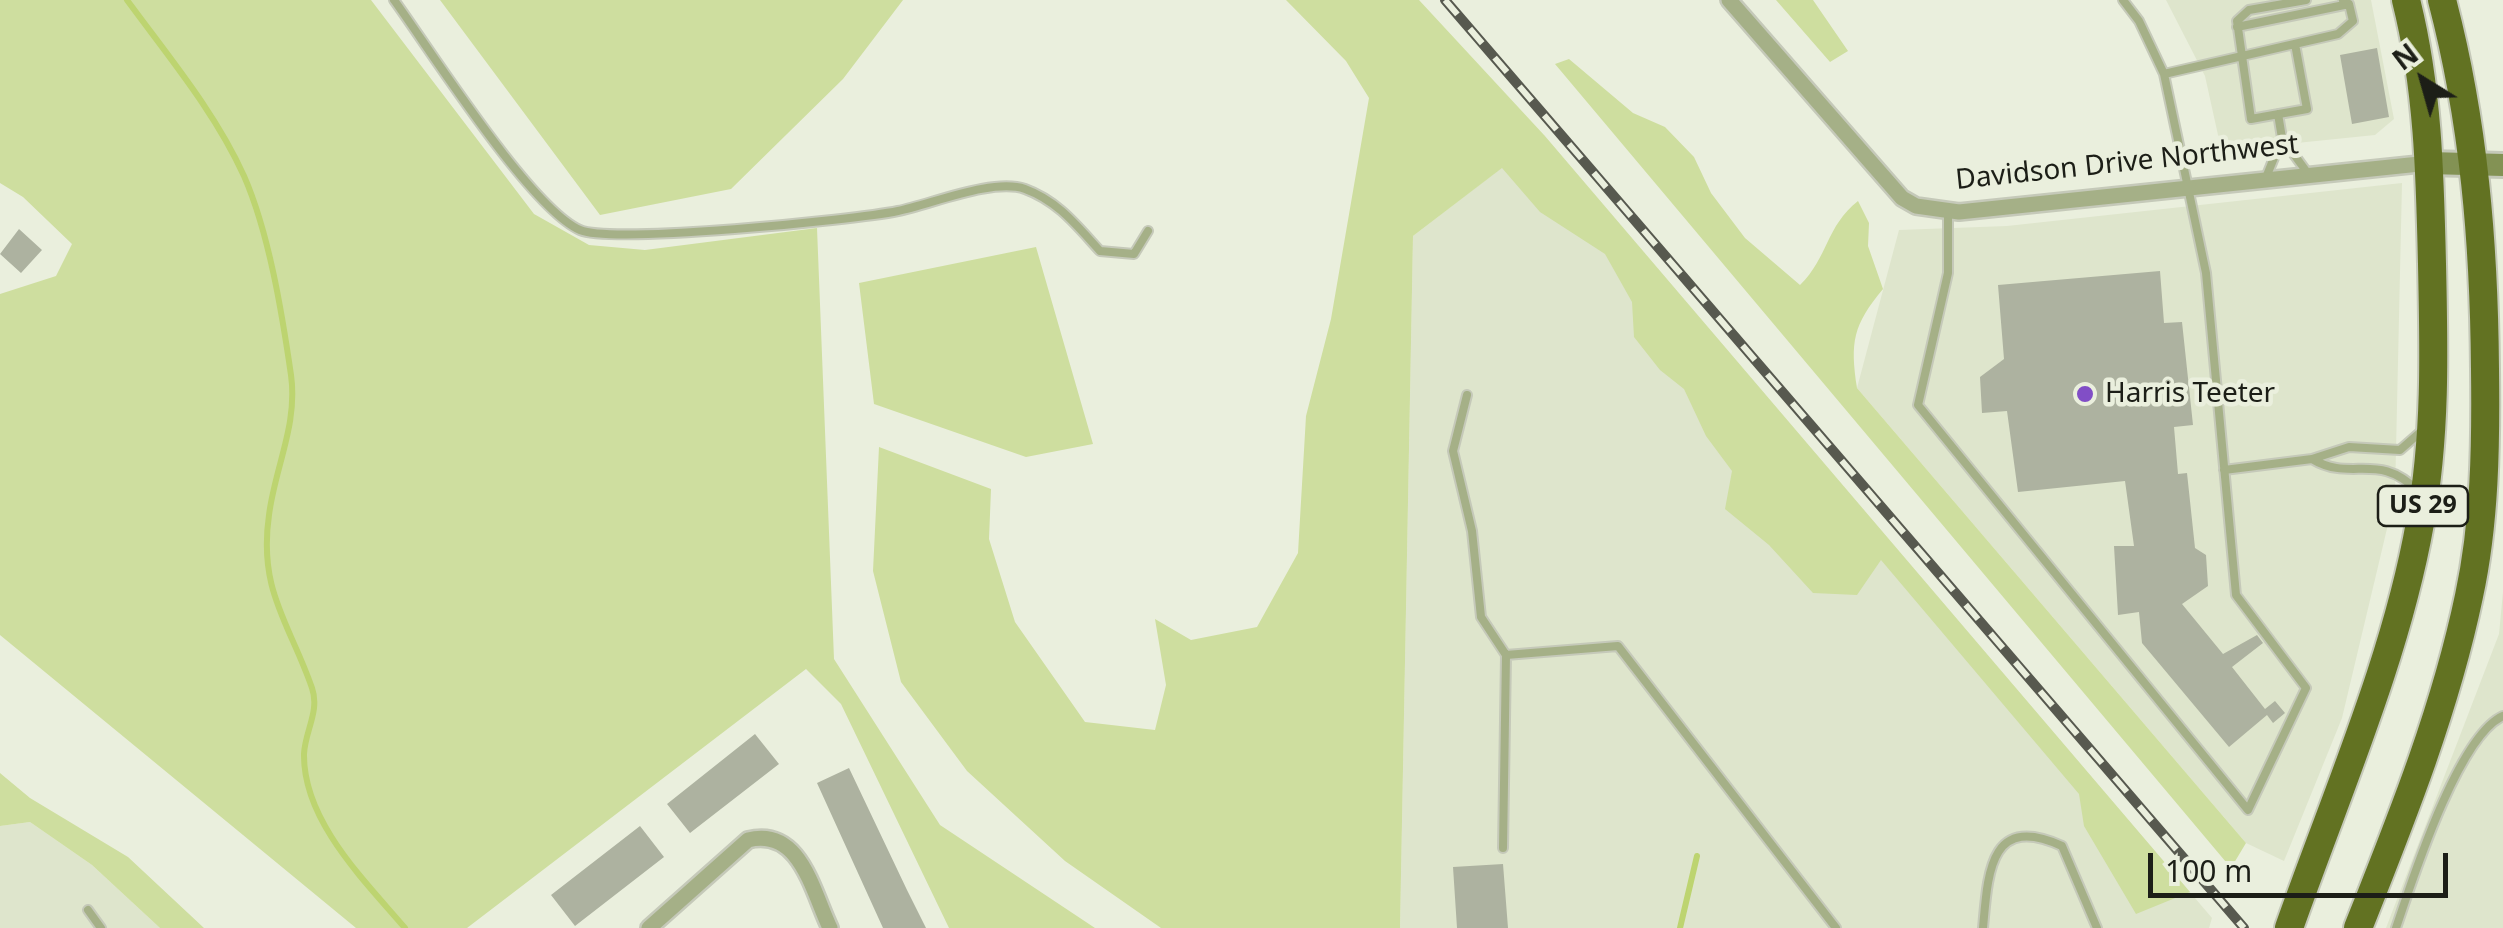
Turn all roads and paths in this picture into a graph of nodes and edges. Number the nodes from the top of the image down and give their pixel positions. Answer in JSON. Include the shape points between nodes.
{"nodes":[{"id":1,"x":394,"y":0,"type":"edge"},
{"id":2,"x":1729,"y":0,"type":"edge"},
{"id":3,"x":2123,"y":0,"type":"edge"},
{"id":4,"x":2306,"y":0,"type":"edge"},
{"id":5,"x":2406,"y":0,"type":"edge"},
{"id":6,"x":2442,"y":0,"type":"edge"},
{"id":7,"x":2346,"y":2,"type":"edge"},
{"id":8,"x":2237,"y":27,"type":"junction"},
{"id":9,"x":2295,"y":44,"type":"junction"},
{"id":10,"x":2240,"y":56,"type":"junction"},
{"id":11,"x":2164,"y":74,"type":"junction"},
{"id":12,"x":2278,"y":114,"type":"junction"},
{"id":13,"x":2282,"y":138,"type":"junction"},
{"id":14,"x":2429,"y":163,"type":"junction"},
{"id":15,"x":2489,"y":165,"type":"edge"},
{"id":16,"x":2309,"y":175,"type":"junction"},
{"id":17,"x":2265,"y":180,"type":"junction"},
{"id":18,"x":2186,"y":189,"type":"junction"},
{"id":19,"x":1948,"y":211,"type":"junction"},
{"id":20,"x":1148,"y":232,"type":"dead end"},
{"id":21,"x":1467,"y":395,"type":"dead end"},
{"id":22,"x":2432,"y":422,"type":"junction"},
{"id":23,"x":2312,"y":459,"type":"junction"},
{"id":24,"x":2224,"y":470,"type":"junction"},
{"id":25,"x":2424,"y":497,"type":"junction"},
{"id":26,"x":1506,"y":655,"type":"junction"},
{"id":27,"x":2503,"y":716,"type":"edge"},
{"id":28,"x":1504,"y":848,"type":"dead end"},
{"id":29,"x":88,"y":910,"type":"dead end"},
{"id":30,"x":101,"y":928,"type":"edge"},
{"id":31,"x":649,"y":928,"type":"edge"},
{"id":32,"x":830,"y":928,"type":"edge"},
{"id":33,"x":1836,"y":928,"type":"edge"},
{"id":34,"x":1983,"y":928,"type":"edge"},
{"id":35,"x":2097,"y":928,"type":"edge"},
{"id":36,"x":2289,"y":928,"type":"edge"},
{"id":37,"x":2358,"y":928,"type":"edge"},
{"id":38,"x":2396,"y":928,"type":"edge"}],
"edges":[{"from":1,"to":20,"type":"lane","via":[[538,199],[580,231],[639,236],[896,212],[1020,187],[1057,204],[1100,251],[1134,254]]},
{"from":2,"to":19,"type":"street","name":"Davidson Drive Northwest","via":[[1902,198]]},
{"from":3,"to":11,"type":"lane"},
{"from":4,"to":8,"type":"lane","via":[[2249,10]]},
{"from":5,"to":14,"type":"highway","number":"US 29","via":[[2420,63]]},
{"from":6,"to":15,"type":"highway","number":"US 29"},
{"from":7,"to":8,"type":"lane"},
{"from":7,"to":9,"type":"lane","via":[[2353,21],[2338,34]]},
{"from":8,"to":10,"type":"lane"},
{"from":9,"to":10,"type":"lane"},
{"from":9,"to":12,"type":"lane","via":[[2307,109]]},
{"from":10,"to":11,"type":"lane"},
{"from":10,"to":12,"type":"lane","via":[[2250,119]]},
{"from":11,"to":18,"type":"lane"},
{"from":12,"to":13,"type":"lane"},
{"from":13,"to":16,"type":"lane"},
{"from":13,"to":17,"type":"lane"},
{"from":14,"to":15,"type":"main road","name":"Davidson Drive Northwest"},
{"from":14,"to":16,"type":"street","name":"Davidson Drive Northwest"},
{"from":14,"to":22,"type":"highway","number":"US 29"},
{"from":15,"to":37,"type":"highway","number":"US 29","via":[[2476,558],[2439,710]]},
{"from":16,"to":17,"type":"street","name":"Davidson Drive Northwest"},
{"from":17,"to":18,"type":"street","name":"Davidson Drive Northwest"},
{"from":18,"to":19,"type":"street","name":"Davidson Drive Northwest"},
{"from":18,"to":24,"type":"lane","via":[[2206,273]]},
{"from":19,"to":24,"type":"lane","via":[[1948,272],[1918,405],[2248,810],[2306,688],[2236,595]]},
{"from":21,"to":26,"type":"lane","via":[[1453,451],[1472,531],[1481,617]]},
{"from":22,"to":23,"type":"lane","via":[[2400,450],[2349,447]]},
{"from":22,"to":25,"type":"highway","number":"US 29"},
{"from":23,"to":24,"type":"lane"},
{"from":23,"to":25,"type":"lane","via":[[2329,469],[2401,473]]},
{"from":25,"to":36,"type":"highway","number":"US 29","via":[[2404,594]]},
{"from":26,"to":28,"type":"lane"},
{"from":26,"to":33,"type":"lane","via":[[1618,646]]},
{"from":27,"to":38,"type":"lane","via":[[2438,806]]},
{"from":29,"to":30,"type":"lane"},
{"from":31,"to":32,"type":"street","via":[[748,840],[763,836],[797,854]]},
{"from":34,"to":35,"type":"lane","via":[[1988,876],[2002,844],[2020,834],[2062,846]]}]}
